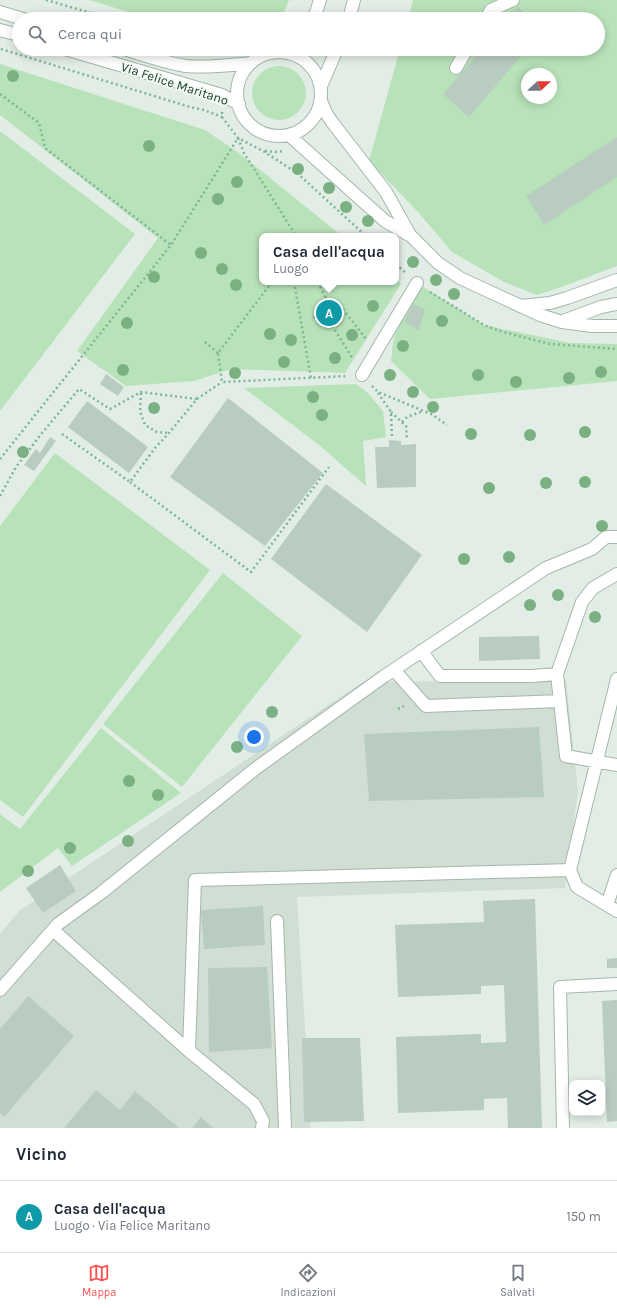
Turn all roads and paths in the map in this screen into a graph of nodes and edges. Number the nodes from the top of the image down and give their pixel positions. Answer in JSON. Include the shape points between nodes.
{"nodes":[{"id":1,"x":46,"y":0,"type":"edge"},
{"id":2,"x":320,"y":0,"type":"edge"},
{"id":3,"x":354,"y":0,"type":"edge"},
{"id":4,"x":513,"y":0,"type":"edge"},
{"id":5,"x":0,"y":12,"type":"edge"},
{"id":6,"x":88,"y":12,"type":"edge"},
{"id":7,"x":316,"y":12,"type":"edge"},
{"id":8,"x":351,"y":12,"type":"edge"},
{"id":9,"x":490,"y":12,"type":"edge"},
{"id":10,"x":12,"y":16,"type":"edge"},
{"id":11,"x":0,"y":30,"type":"edge"},
{"id":12,"x":12,"y":34,"type":"edge"},
{"id":13,"x":0,"y":48,"type":"edge"},
{"id":14,"x":12,"y":52,"type":"edge"},
{"id":15,"x":26,"y":56,"type":"edge"},
{"id":16,"x":89,"y":56,"type":"edge"},
{"id":17,"x":147,"y":56,"type":"edge"},
{"id":18,"x":262,"y":56,"type":"edge"},
{"id":19,"x":298,"y":56,"type":"edge"},
{"id":20,"x":334,"y":56,"type":"edge"},
{"id":21,"x":463,"y":56,"type":"edge"},
{"id":22,"x":251,"y":63,"type":"junction"},
{"id":23,"x":456,"y":68,"type":"dead end"},
{"id":24,"x":321,"y":86,"type":"junction"},
{"id":25,"x":0,"y":94,"type":"edge"},
{"id":26,"x":321,"y":101,"type":"junction"},
{"id":27,"x":239,"y":104,"type":"junction"},
{"id":28,"x":289,"y":135,"type":"junction"},
{"id":29,"x":238,"y":138,"type":"junction"},
{"id":30,"x":294,"y":233,"type":"edge"},
{"id":31,"x":363,"y":233,"type":"edge"},
{"id":32,"x":410,"y":235,"type":"junction"},
{"id":33,"x":171,"y":245,"type":"junction"},
{"id":34,"x":399,"y":267,"type":"edge"},
{"id":35,"x":617,"y":280,"type":"edge"},
{"id":36,"x":417,"y":283,"type":"junction"},
{"id":37,"x":270,"y":285,"type":"edge"},
{"id":38,"x":295,"y":285,"type":"edge"},
{"id":39,"x":319,"y":285,"type":"edge"},
{"id":40,"x":325,"y":297,"type":"junction"},
{"id":41,"x":617,"y":304,"type":"edge"},
{"id":42,"x":520,"y":306,"type":"junction"},
{"id":43,"x":343,"y":309,"type":"junction"},
{"id":44,"x":562,"y":322,"type":"junction"},
{"id":45,"x":617,"y":326,"type":"edge"},
{"id":46,"x":333,"y":327,"type":"junction"},
{"id":47,"x":205,"y":342,"type":"dead end"},
{"id":48,"x":617,"y":349,"type":"edge"},
{"id":49,"x":376,"y":352,"type":"junction"},
{"id":50,"x":218,"y":353,"type":"junction"},
{"id":51,"x":362,"y":375,"type":"junction"},
{"id":52,"x":311,"y":378,"type":"junction"},
{"id":53,"x":222,"y":382,"type":"junction"},
{"id":54,"x":141,"y":392,"type":"junction"},
{"id":55,"x":378,"y":392,"type":"junction"},
{"id":56,"x":196,"y":399,"type":"junction"},
{"id":57,"x":424,"y":411,"type":"junction"},
{"id":58,"x":391,"y":412,"type":"junction"},
{"id":59,"x":402,"y":422,"type":"junction"},
{"id":60,"x":447,"y":425,"type":"dead end"},
{"id":61,"x":169,"y":433,"type":"junction"},
{"id":62,"x":62,"y":434,"type":"dead end"},
{"id":63,"x":392,"y":439,"type":"dead end"},
{"id":64,"x":407,"y":440,"type":"dead end"},
{"id":65,"x":0,"y":459,"type":"edge"},
{"id":66,"x":329,"y":467,"type":"dead end"},
{"id":67,"x":130,"y":482,"type":"junction"},
{"id":68,"x":0,"y":496,"type":"edge"},
{"id":69,"x":617,"y":536,"type":"edge"},
{"id":70,"x":617,"y":574,"type":"edge"},
{"id":71,"x":421,"y":651,"type":"junction"},
{"id":72,"x":394,"y":670,"type":"junction"},
{"id":73,"x":557,"y":674,"type":"junction"},
{"id":74,"x":617,"y":679,"type":"edge"},
{"id":75,"x":560,"y":701,"type":"junction"},
{"id":76,"x":596,"y":762,"type":"junction"},
{"id":77,"x":617,"y":765,"type":"edge"},
{"id":78,"x":570,"y":870,"type":"junction"},
{"id":79,"x":617,"y":875,"type":"edge"},
{"id":80,"x":612,"y":908,"type":"edge"},
{"id":81,"x":277,"y":921,"type":"dead end"},
{"id":82,"x":53,"y":930,"type":"junction"},
{"id":83,"x":617,"y":984,"type":"edge"},
{"id":84,"x":0,"y":990,"type":"edge"},
{"id":85,"x":189,"y":1051,"type":"junction"},
{"id":86,"x":262,"y":1128,"type":"edge"},
{"id":87,"x":285,"y":1128,"type":"edge"},
{"id":88,"x":563,"y":1128,"type":"edge"}],
"edges":[{"from":1,"to":6,"type":"path"},
{"from":2,"to":7,"type":"street"},
{"from":3,"to":8,"type":"street"},
{"from":4,"to":9,"type":"street"},
{"from":5,"to":10,"type":"street"},
{"from":11,"to":12,"type":"street"},
{"from":13,"to":14,"type":"path"},
{"from":15,"to":29,"type":"path","via":[[204,110],[222,117]]},
{"from":16,"to":27,"type":"street","name":"Via Felice Maritano","via":[[222,95]]},
{"from":17,"to":22,"type":"street","name":"Via Felice Maritano","via":[[187,66]]},
{"from":18,"to":22,"type":"street"},
{"from":19,"to":24,"type":"street","via":[[316,74]]},
{"from":20,"to":24,"type":"street"},
{"from":21,"to":23,"type":"street"},
{"from":22,"to":27,"type":"street","via":[[242,75],[238,89]]},
{"from":24,"to":26,"type":"street"},
{"from":25,"to":33,"type":"path","via":[[39,123],[45,148]]},
{"from":26,"to":28,"type":"street","via":[[315,116],[304,128]]},
{"from":26,"to":32,"type":"street","via":[[332,122],[386,192]]},
{"from":27,"to":28,"type":"street","via":[[246,119],[258,130],[273,136]]},
{"from":28,"to":32,"type":"street","via":[[385,221]]},
{"from":29,"to":30,"type":"path","via":[[244,153]]},
{"from":29,"to":31,"type":"path","via":[[297,173]]},
{"from":29,"to":33,"type":"path"},
{"from":32,"to":42,"type":"street","via":[[438,263],[460,278]]},
{"from":33,"to":65,"type":"path"},
{"from":34,"to":36,"type":"path"},
{"from":35,"to":42,"type":"street","via":[[550,303]]},
{"from":36,"to":48,"type":"path","via":[[484,326],[550,344]]},
{"from":36,"to":49,"type":"street"},
{"from":37,"to":50,"type":"path"},
{"from":38,"to":52,"type":"path"},
{"from":39,"to":40,"type":"path"},
{"from":40,"to":43,"type":"path"},
{"from":40,"to":46,"type":"path","via":[[314,317]]},
{"from":41,"to":44,"type":"street","via":[[601,307]]},
{"from":42,"to":44,"type":"street"},
{"from":43,"to":46,"type":"path"},
{"from":43,"to":49,"type":"path"},
{"from":44,"to":45,"type":"street"},
{"from":46,"to":51,"type":"path"},
{"from":47,"to":50,"type":"path"},
{"from":49,"to":51,"type":"street"},
{"from":50,"to":53,"type":"path"},
{"from":51,"to":52,"type":"path"},
{"from":51,"to":55,"type":"path"},
{"from":52,"to":53,"type":"path"},
{"from":53,"to":56,"type":"path"},
{"from":54,"to":56,"type":"path"},
{"from":54,"to":61,"type":"path","via":[[140,411],[145,425],[157,432]]},
{"from":54,"to":68,"type":"path","via":[[110,409],[79,389],[16,467]]},
{"from":55,"to":57,"type":"path"},
{"from":55,"to":58,"type":"path"},
{"from":56,"to":61,"type":"path"},
{"from":57,"to":59,"type":"path","via":[[407,417]]},
{"from":57,"to":60,"type":"path"},
{"from":58,"to":59,"type":"path"},
{"from":58,"to":63,"type":"path"},
{"from":59,"to":64,"type":"path","via":[[406,426]]},
{"from":61,"to":67,"type":"path"},
{"from":62,"to":67,"type":"path"},
{"from":66,"to":67,"type":"path","via":[[251,572]]},
{"from":69,"to":71,"type":"street","via":[[606,536],[592,549],[546,568]]},
{"from":70,"to":73,"type":"street","via":[[593,588],[582,602]]},
{"from":71,"to":72,"type":"street"},
{"from":71,"to":73,"type":"street","via":[[440,676]]},
{"from":72,"to":75,"type":"street","via":[[426,706]]},
{"from":72,"to":82,"type":"street","via":[[255,769]]},
{"from":73,"to":75,"type":"street"},
{"from":74,"to":76,"type":"street"},
{"from":75,"to":76,"type":"street","via":[[566,756]]},
{"from":76,"to":77,"type":"street"},
{"from":76,"to":78,"type":"street"},
{"from":78,"to":80,"type":"street","via":[[577,887]]},
{"from":78,"to":85,"type":"street","via":[[195,880]]},
{"from":79,"to":80,"type":"street"},
{"from":81,"to":87,"type":"street"},
{"from":82,"to":84,"type":"street"},
{"from":82,"to":85,"type":"street"},
{"from":83,"to":88,"type":"street","via":[[560,987]]},
{"from":85,"to":86,"type":"street","via":[[254,1104],[263,1121]]}]}
